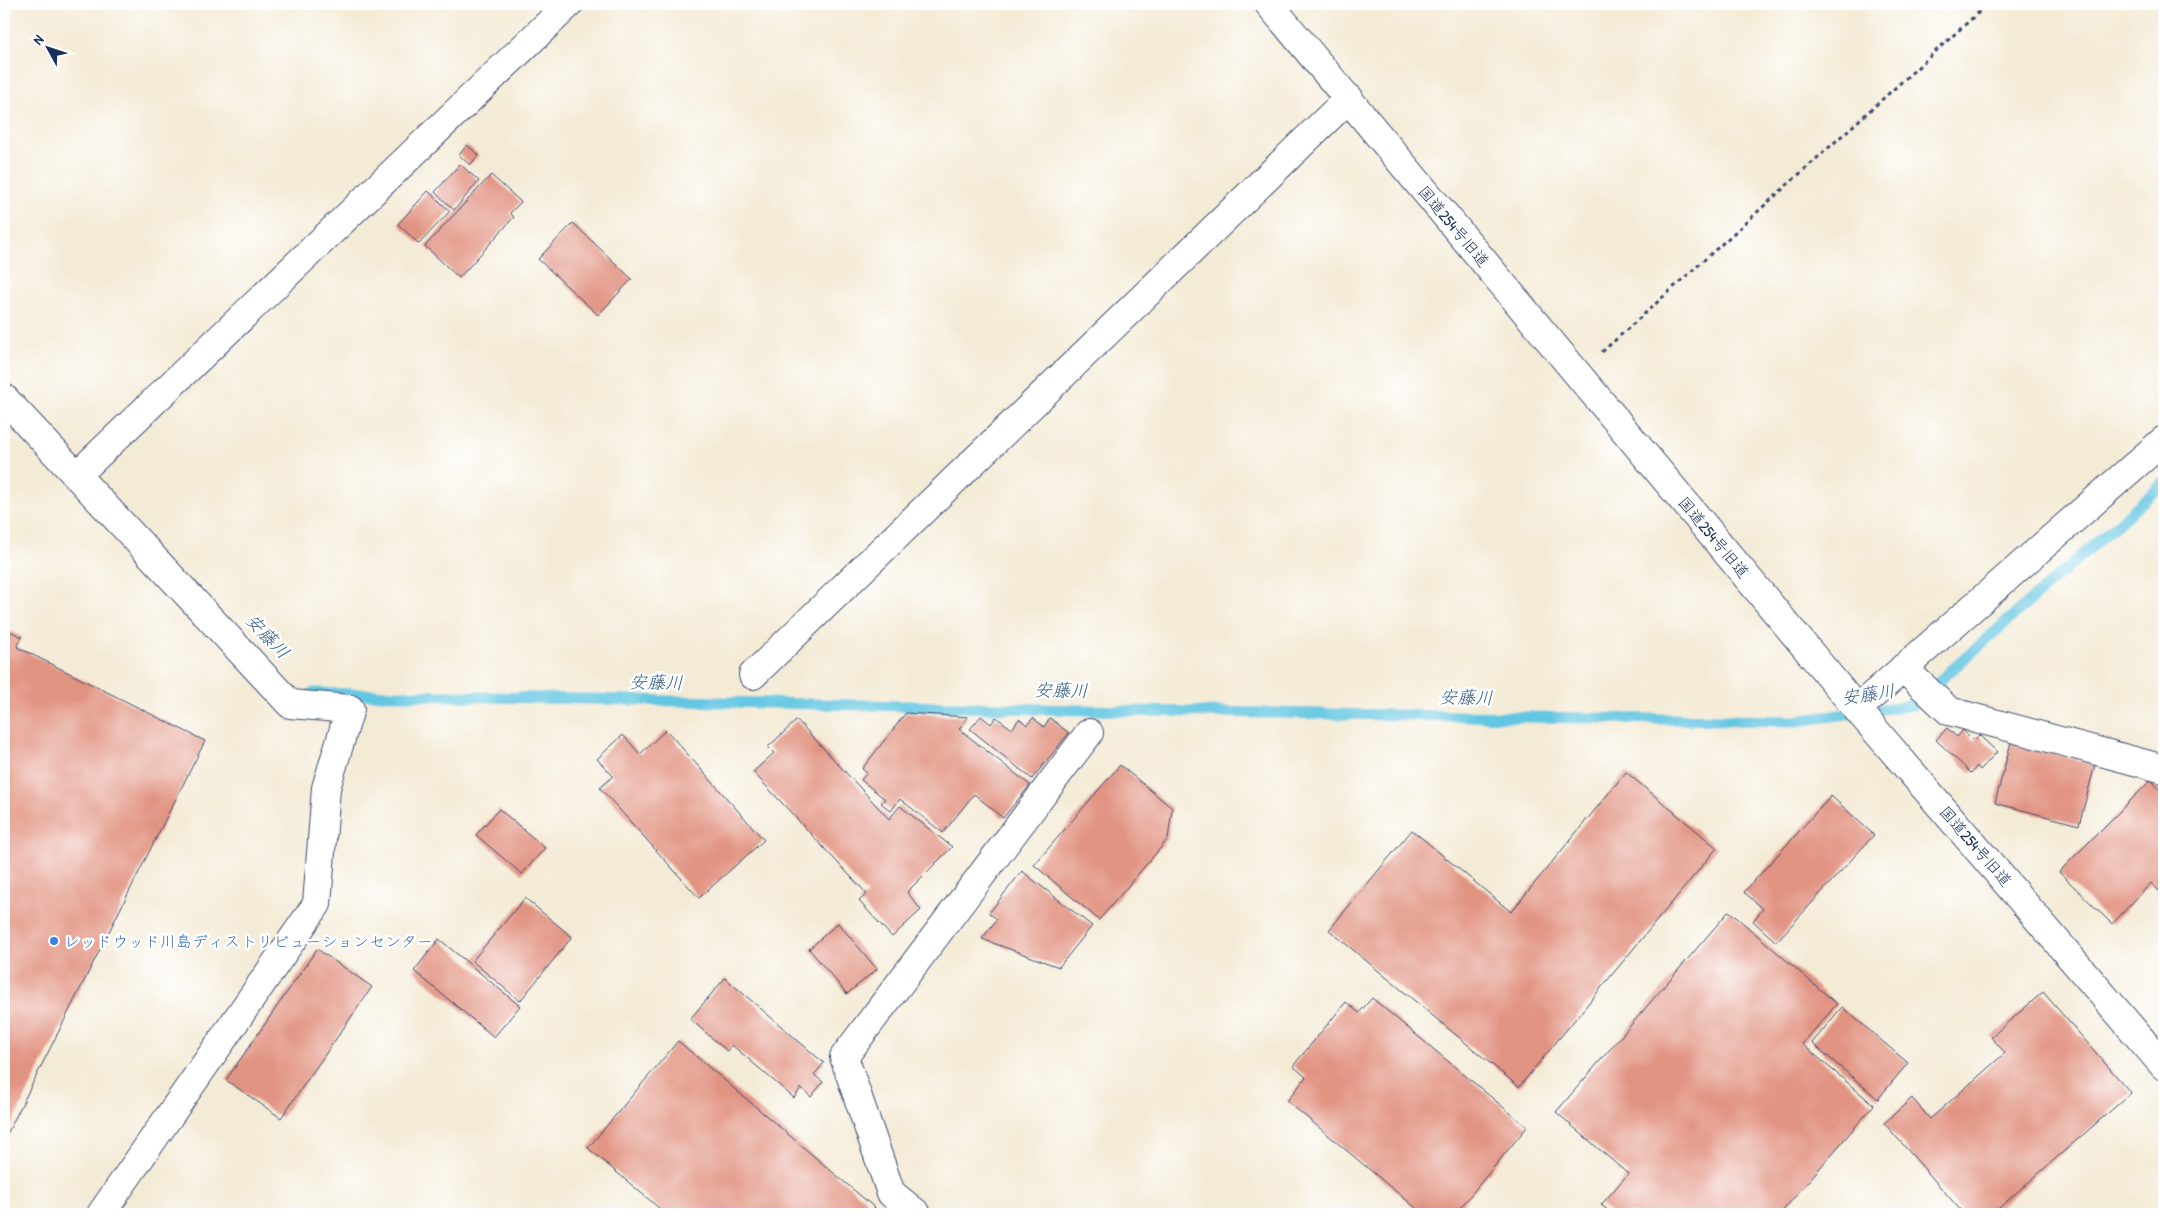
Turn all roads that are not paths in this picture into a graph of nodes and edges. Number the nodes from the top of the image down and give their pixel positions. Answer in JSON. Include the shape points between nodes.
{"nodes":[{"id":1,"x":569,"y":4,"type":"edge"},
{"id":2,"x":1269,"y":4,"type":"edge"},
{"id":3,"x":1348,"y":98,"type":"junction"},
{"id":4,"x":4,"y":398,"type":"edge"},
{"id":5,"x":2164,"y":440,"type":"edge"},
{"id":6,"x":76,"y":476,"type":"junction"},
{"id":7,"x":1903,"y":668,"type":"junction"},
{"id":8,"x":753,"y":675,"type":"dead end"},
{"id":9,"x":1857,"y":708,"type":"junction"},
{"id":10,"x":1089,"y":733,"type":"dead end"},
{"id":11,"x":2164,"y":769,"type":"edge"},
{"id":12,"x":2164,"y":1066,"type":"edge"},
{"id":13,"x":100,"y":1214,"type":"edge"},
{"id":14,"x":917,"y":1214,"type":"edge"}],
"edges":[{"from":1,"to":6,"type":"street"},
{"from":2,"to":3,"type":"street","name":"国道254号旧道"},
{"from":3,"to":8,"type":"street"},
{"from":3,"to":9,"type":"street","name":"国道254号旧道"},
{"from":4,"to":6,"type":"street"},
{"from":5,"to":7,"type":"street"},
{"from":6,"to":13,"type":"street","via":[[290,704],[350,709],[326,788],[317,904]]},
{"from":7,"to":9,"type":"street"},
{"from":7,"to":11,"type":"street","via":[[1949,712]]},
{"from":9,"to":12,"type":"street","name":"国道254号旧道"},
{"from":10,"to":14,"type":"street","via":[[844,1057],[891,1193]]}]}
